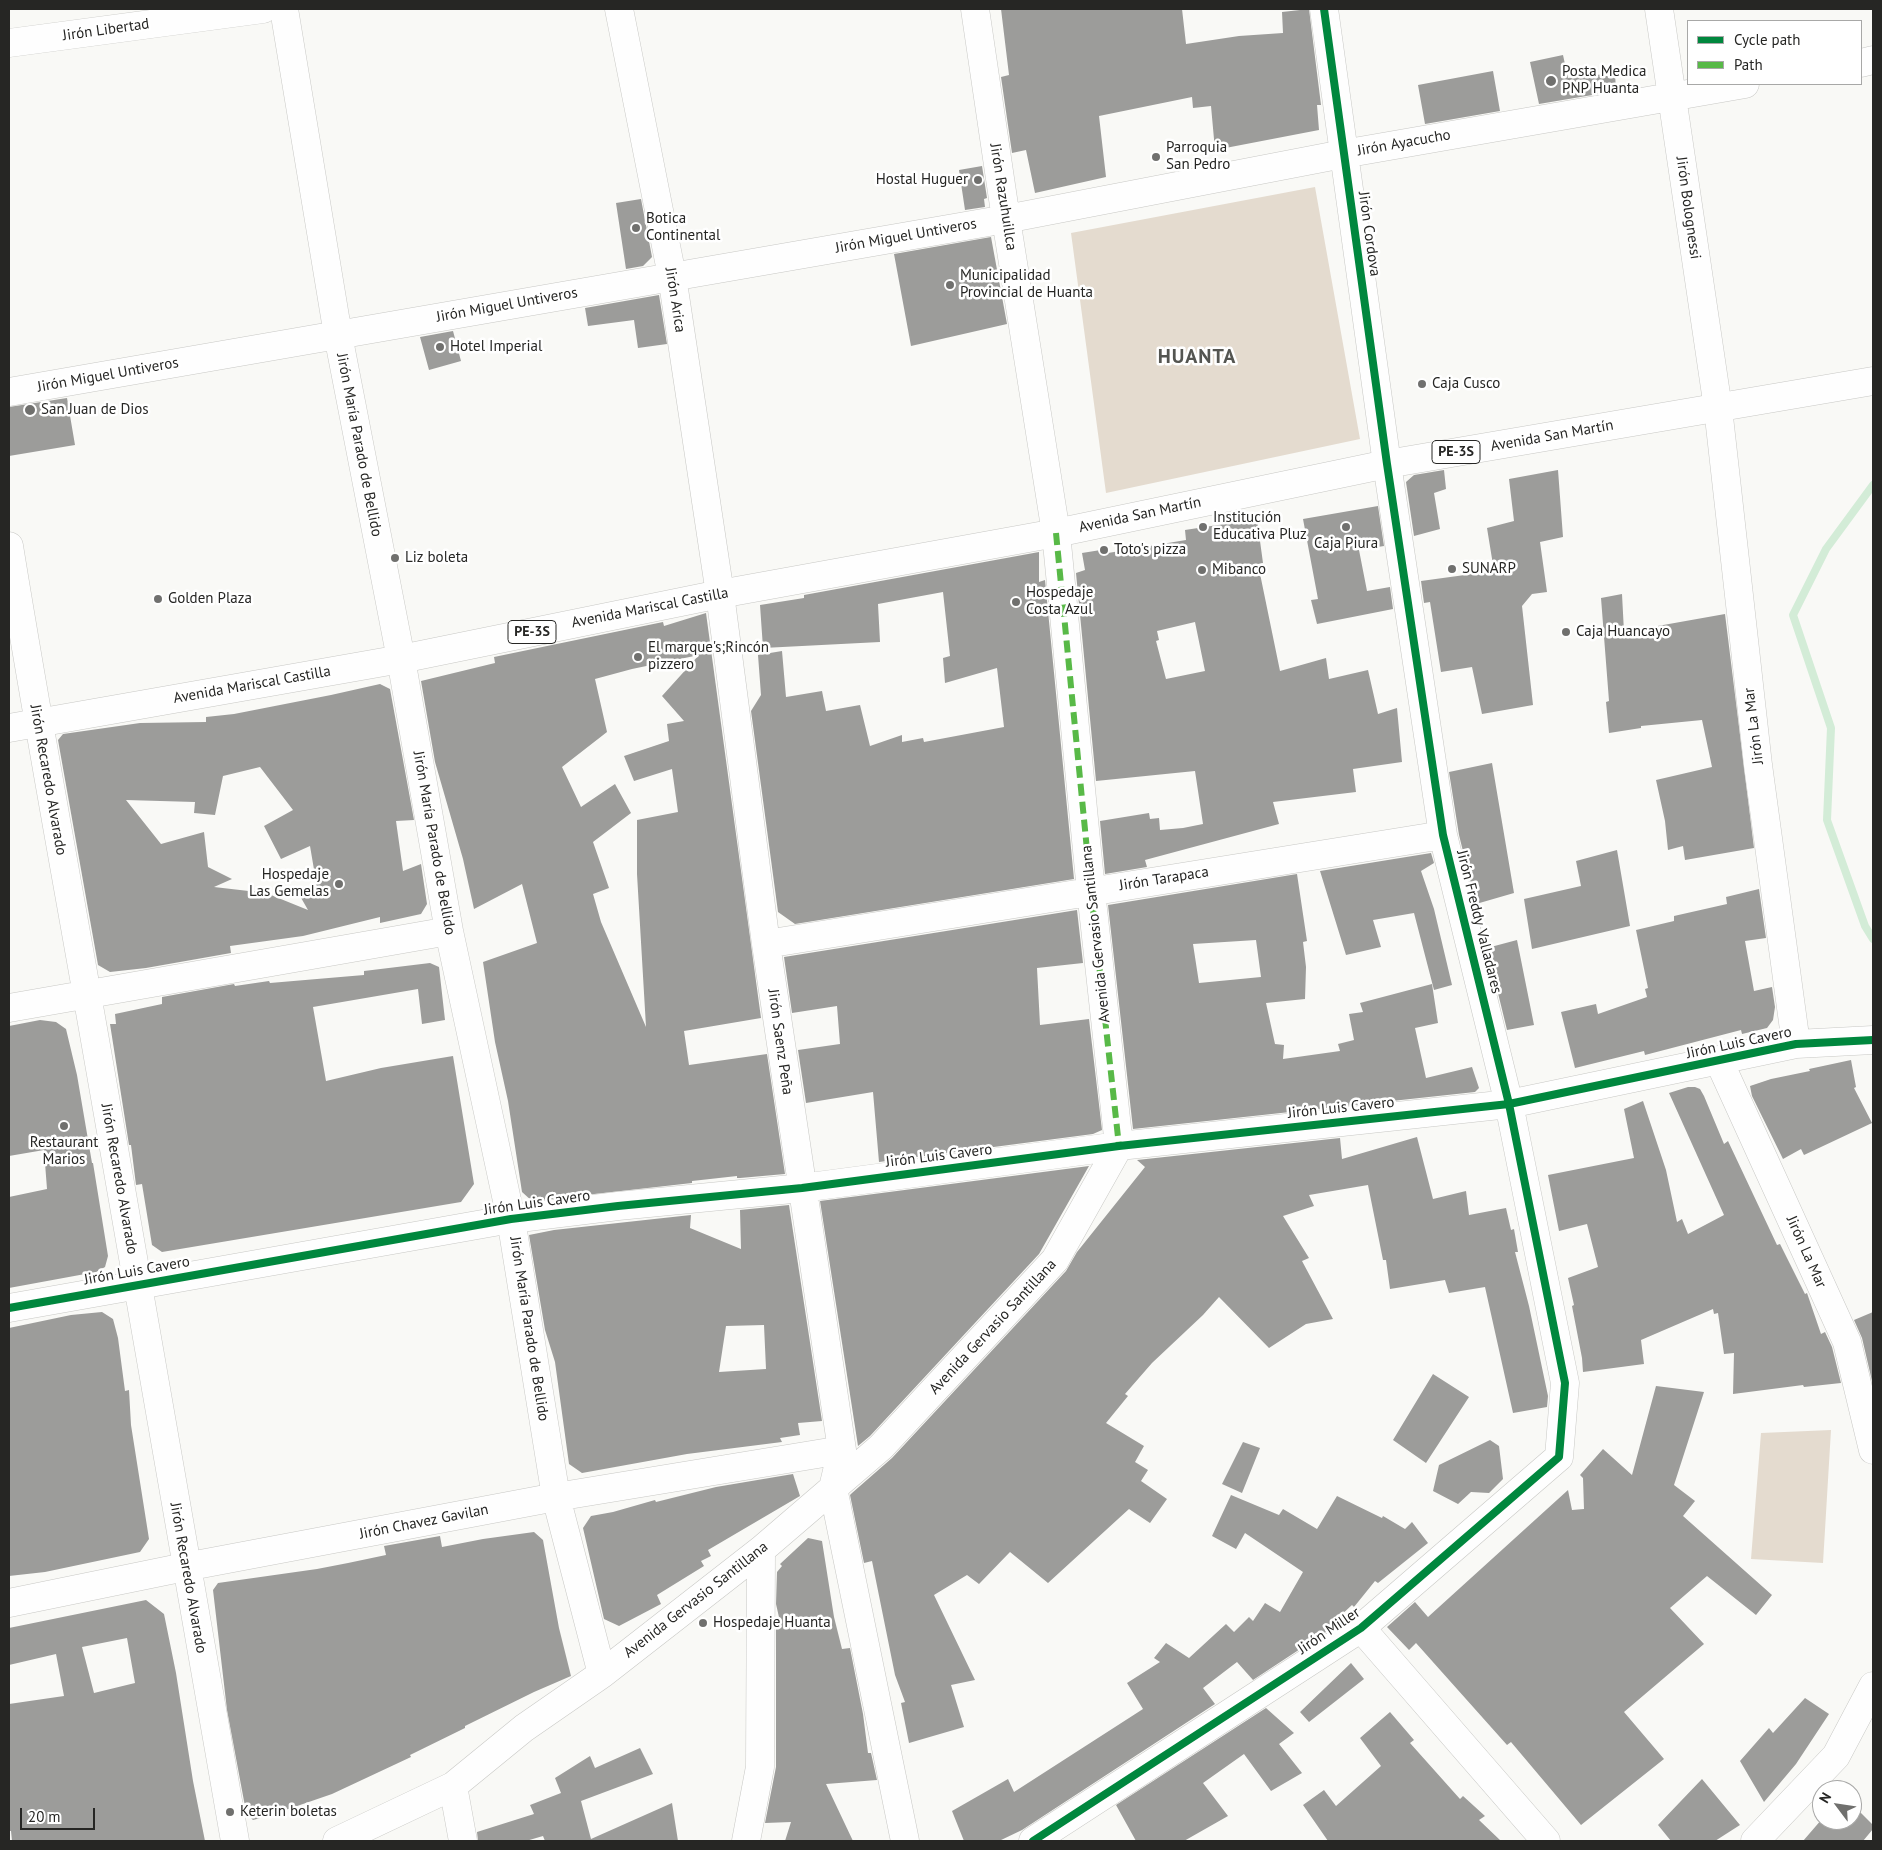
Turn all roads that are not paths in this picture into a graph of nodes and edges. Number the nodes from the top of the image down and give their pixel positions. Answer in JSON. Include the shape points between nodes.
{"nodes":[{"id":1,"x":263,"y":9,"type":"edge"},
{"id":2,"x":284,"y":9,"type":"edge"},
{"id":3,"x":619,"y":9,"type":"edge"},
{"id":4,"x":975,"y":9,"type":"edge"},
{"id":5,"x":1324,"y":9,"type":"edge"},
{"id":6,"x":1659,"y":9,"type":"edge"},
{"id":7,"x":9,"y":43,"type":"edge"},
{"id":8,"x":1739,"y":85,"type":"edge"},
{"id":9,"x":1672,"y":97,"type":"junction"},
{"id":10,"x":1343,"y":154,"type":"junction"},
{"id":11,"x":1006,"y":219,"type":"junction"},
{"id":12,"x":672,"y":276,"type":"junction"},
{"id":13,"x":338,"y":335,"type":"junction"},
{"id":14,"x":1866,"y":382,"type":"edge"},
{"id":15,"x":9,"y":392,"type":"edge"},
{"id":16,"x":1718,"y":408,"type":"junction"},
{"id":17,"x":1387,"y":464,"type":"junction"},
{"id":18,"x":1056,"y":533,"type":"junction"},
{"id":19,"x":9,"y":546,"type":"edge"},
{"id":20,"x":720,"y":594,"type":"junction"},
{"id":21,"x":400,"y":659,"type":"junction"},
{"id":22,"x":38,"y":723,"type":"junction"},
{"id":23,"x":9,"y":728,"type":"edge"},
{"id":24,"x":1443,"y":835,"type":"junction"},
{"id":25,"x":1091,"y":891,"type":"junction"},
{"id":26,"x":449,"y":931,"type":"junction"},
{"id":27,"x":766,"y":944,"type":"junction"},
{"id":28,"x":87,"y":994,"type":"junction"},
{"id":29,"x":9,"y":1008,"type":"edge"},
{"id":30,"x":1872,"y":1042,"type":"edge"},
{"id":31,"x":1796,"y":1044,"type":"junction"},
{"id":32,"x":1719,"y":1061,"type":"junction"},
{"id":33,"x":1509,"y":1104,"type":"junction"},
{"id":34,"x":1119,"y":1146,"type":"junction"},
{"id":35,"x":802,"y":1188,"type":"junction"},
{"id":36,"x":511,"y":1219,"type":"junction"},
{"id":37,"x":138,"y":1285,"type":"junction"},
{"id":38,"x":9,"y":1308,"type":"edge"},
{"id":39,"x":1565,"y":1384,"type":"joint"},
{"id":40,"x":842,"y":1450,"type":"junction"},
{"id":41,"x":1873,"y":1450,"type":"edge"},
{"id":42,"x":833,"y":1488,"type":"junction"},
{"id":43,"x":556,"y":1497,"type":"junction"},
{"id":44,"x":761,"y":1550,"type":"junction"},
{"id":45,"x":186,"y":1567,"type":"junction"},
{"id":46,"x":9,"y":1603,"type":"edge"},
{"id":47,"x":1360,"y":1628,"type":"junction"},
{"id":48,"x":602,"y":1674,"type":"junction"},
{"id":49,"x":1873,"y":1686,"type":"edge"},
{"id":50,"x":453,"y":1786,"type":"junction"},
{"id":51,"x":235,"y":1841,"type":"edge"},
{"id":52,"x":337,"y":1841,"type":"edge"},
{"id":53,"x":464,"y":1841,"type":"edge"},
{"id":54,"x":746,"y":1841,"type":"edge"},
{"id":55,"x":905,"y":1841,"type":"edge"},
{"id":56,"x":1033,"y":1841,"type":"edge"},
{"id":57,"x":1546,"y":1841,"type":"edge"},
{"id":58,"x":1755,"y":1841,"type":"edge"}],
"edges":[{"from":1,"to":7,"type":"main road","name":"Jirón Libertad"},
{"from":2,"to":13,"type":"main road","name":"Jirón María Parado de Bellido"},
{"from":3,"to":12,"type":"main road","name":"Jirón Arica"},
{"from":4,"to":11,"type":"main road","name":"Jirón Razuhuillca"},
{"from":5,"to":10,"type":"main road","name":"Jirón Cordova"},
{"from":6,"to":9,"type":"main road","name":"Jirón Bolognessi"},
{"from":8,"to":9,"type":"main road","name":"Jirón Ayacucho"},
{"from":9,"to":10,"type":"main road","name":"Jirón Ayacucho"},
{"from":9,"to":16,"type":"main road","name":"Jirón Bolognessi"},
{"from":10,"to":11,"type":"main road","name":"Jirón Ayacucho"},
{"from":10,"to":17,"type":"main road","name":"Jirón Cordova"},
{"from":11,"to":12,"type":"main road","name":"Jirón Miguel Untiveros"},
{"from":11,"to":18,"type":"main road","name":"Jirón Razuhuillca"},
{"from":12,"to":13,"type":"main road","name":"Jirón Miguel Untiveros"},
{"from":12,"to":20,"type":"main road","name":"Jirón Arica"},
{"from":13,"to":15,"type":"main road","name":"Jirón Miguel Untiveros"},
{"from":13,"to":21,"type":"main road","name":"Jirón María Parado de Bellido"},
{"from":14,"to":16,"type":"main road","name":"Avenida San Martín","number":"PE-3S"},
{"from":16,"to":17,"type":"main road","name":"Avenida San Martín","number":"PE-3S"},
{"from":16,"to":31,"type":"main road","name":"Jirón La Mar","via":[[1758,765]]},
{"from":17,"to":18,"type":"main road","name":"Avenida San Martín","number":"PE-3S"},
{"from":17,"to":24,"type":"main road","name":"Jirón Freddy Valladares"},
{"from":18,"to":20,"type":"main road","name":"Avenida Mariscal Castilla","number":"PE-3S"},
{"from":18,"to":25,"type":"main road","name":"Avenida Gervasio Santillana"},
{"from":19,"to":22,"type":"main road","name":"Jirón Recaredo Alvarado"},
{"from":20,"to":21,"type":"main road","name":"Avenida Mariscal Castilla","number":"PE-3S"},
{"from":20,"to":27,"type":"main road","name":"Jirón Saenz Peña"},
{"from":21,"to":22,"type":"main road","name":"Avenida Mariscal Castilla","number":"PE-3S"},
{"from":21,"to":26,"type":"main road","name":"Jirón María Parado de Bellido"},
{"from":22,"to":23,"type":"main road","name":"Avenida Mariscal Castilla","number":"PE-3S"},
{"from":22,"to":28,"type":"main road","name":"Jirón Recaredo Alvarado"},
{"from":24,"to":25,"type":"main road","name":"Jirón Tarapaca"},
{"from":24,"to":33,"type":"main road","name":"Jirón Freddy Valladares"},
{"from":25,"to":27,"type":"main road","name":"Jirón Tarapaca"},
{"from":25,"to":34,"type":"main road","name":"Avenida Gervasio Santillana"},
{"from":26,"to":28,"type":"main road"},
{"from":26,"to":36,"type":"main road","name":"Jirón María Parado de Bellido"},
{"from":27,"to":35,"type":"main road","name":"Jirón Saenz Peña"},
{"from":28,"to":29,"type":"main road"},
{"from":28,"to":37,"type":"main road","name":"Jirón Recaredo Alvarado"},
{"from":30,"to":31,"type":"main road","name":"Jirón Luis Cavero"},
{"from":31,"to":32,"type":"main road","name":"Jirón Luis Cavero"},
{"from":32,"to":33,"type":"main road","name":"Jirón Luis Cavero"},
{"from":32,"to":41,"type":"main road","name":"Jirón La Mar","via":[[1846,1342]]},
{"from":33,"to":34,"type":"main road","name":"Jirón Luis Cavero"},
{"from":33,"to":39,"type":"main road","name":"Jirón Freddy Valladares"},
{"from":34,"to":35,"type":"main road","name":"Jirón Luis Cavero"},
{"from":34,"to":42,"type":"main road","name":"Avenida Gervasio Santillana","via":[[1055,1260],[881,1447]]},
{"from":35,"to":36,"type":"main road","name":"Jirón Luis Cavero"},
{"from":35,"to":40,"type":"main road","name":"Jirón Saenz Peña"},
{"from":36,"to":37,"type":"main road","name":"Jirón Luis Cavero"},
{"from":36,"to":43,"type":"main road","name":"Jirón María Parado de Bellido"},
{"from":37,"to":38,"type":"main road","name":"Jirón Luis Cavero"},
{"from":37,"to":45,"type":"main road","name":"Jirón Recaredo Alvarado"},
{"from":39,"to":47,"type":"main road","name":"Jirón Miller","via":[[1559,1457]]},
{"from":40,"to":42,"type":"main road","name":"Jirón Saenz Peña"},
{"from":40,"to":43,"type":"main road","name":"Jirón Chavez Gavilan"},
{"from":42,"to":44,"type":"main road","name":"Avenida Gervasio Santillana"},
{"from":42,"to":55,"type":"main road"},
{"from":43,"to":45,"type":"main road","name":"Jirón Chavez Gavilan"},
{"from":43,"to":48,"type":"main road","name":"Jirón María Parado de Bellido"},
{"from":44,"to":48,"type":"main road","name":"Avenida Gervasio Santillana"},
{"from":44,"to":54,"type":"main road","via":[[760,1767]]},
{"from":45,"to":46,"type":"main road","name":"Jirón Chavez Gavilan"},
{"from":45,"to":51,"type":"main road","name":"Jirón Recaredo Alvarado"},
{"from":47,"to":56,"type":"main road","name":"Jirón Miller"},
{"from":47,"to":57,"type":"main road"},
{"from":48,"to":50,"type":"main road","name":"Avenida Gervasio Santillana","via":[[524,1728]]},
{"from":49,"to":58,"type":"main road","via":[[1836,1756]]},
{"from":50,"to":52,"type":"main road","name":"Avenida Gervasio Santillana"},
{"from":50,"to":53,"type":"main road"}]}
